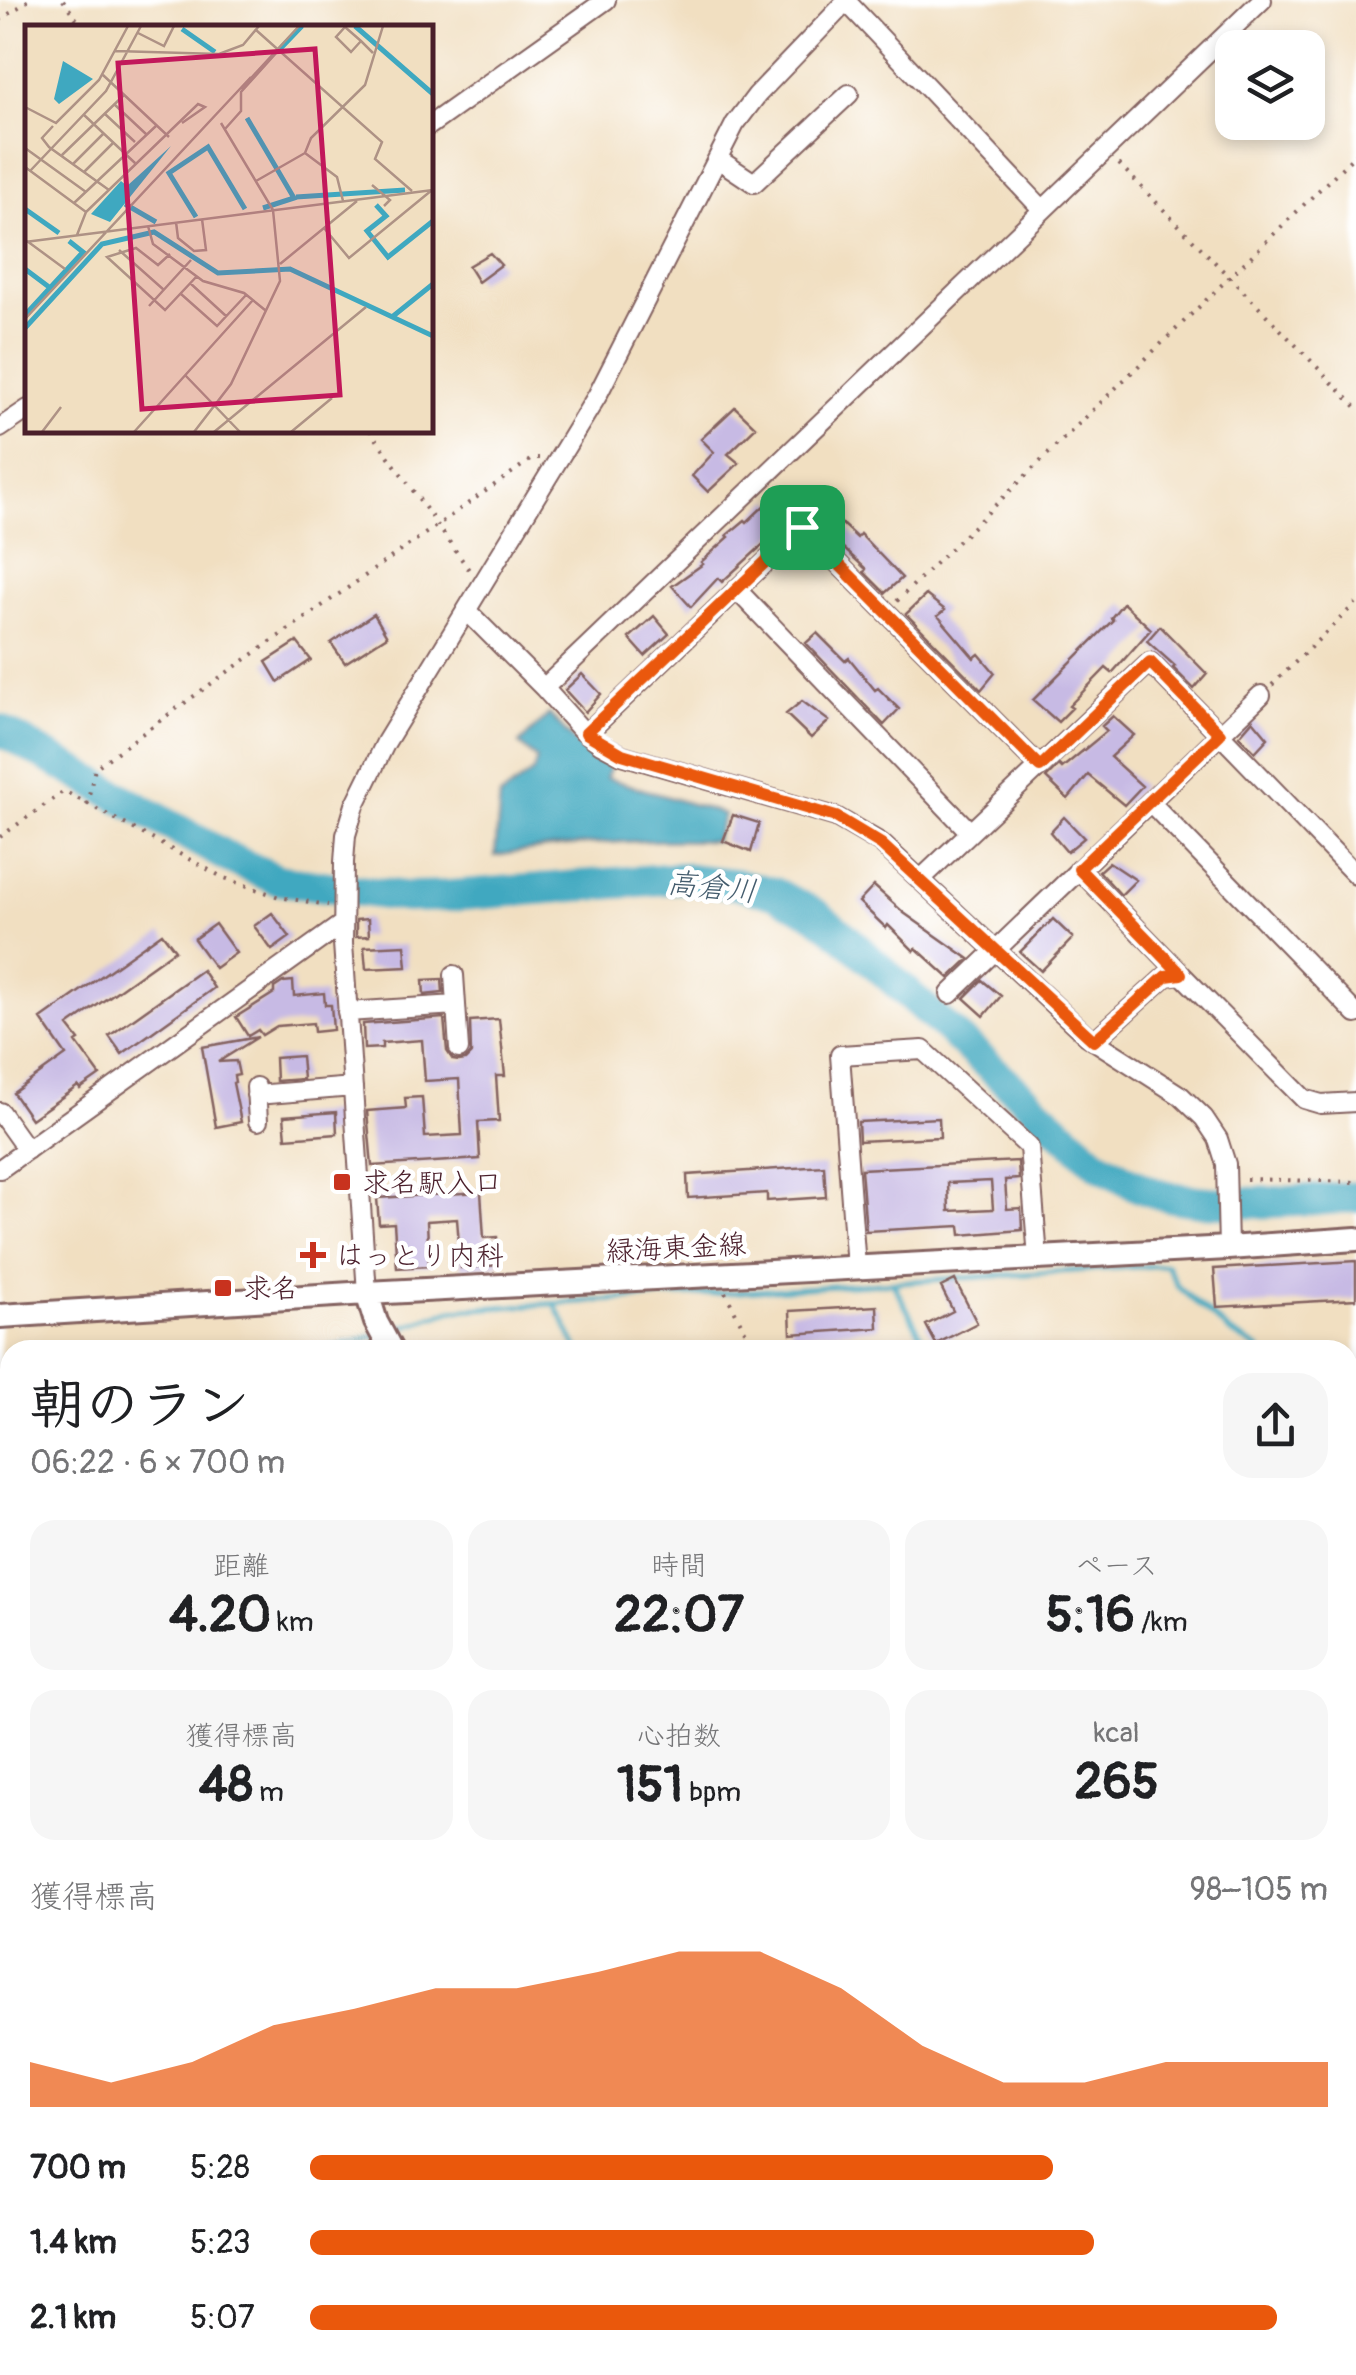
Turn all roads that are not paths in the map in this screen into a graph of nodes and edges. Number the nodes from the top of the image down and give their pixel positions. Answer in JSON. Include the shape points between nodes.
{"nodes":[{"id":1,"x":606,"y":0,"type":"edge"},
{"id":2,"x":1262,"y":0,"type":"edge"},
{"id":3,"x":847,"y":1,"type":"edge"},
{"id":4,"x":849,"y":94,"type":"dead end"},
{"id":5,"x":432,"y":123,"type":"edge"},
{"id":6,"x":718,"y":159,"type":"junction"},
{"id":7,"x":1043,"y":210,"type":"junction"},
{"id":8,"x":25,"y":410,"type":"edge"},
{"id":9,"x":0,"y":428,"type":"edge"},
{"id":10,"x":736,"y":590,"type":"junction"},
{"id":11,"x":468,"y":612,"type":"junction"},
{"id":12,"x":544,"y":688,"type":"junction"},
{"id":13,"x":1261,"y":695,"type":"road end"},
{"id":14,"x":586,"y":733,"type":"junction"},
{"id":15,"x":1220,"y":734,"type":"junction"},
{"id":16,"x":1040,"y":767,"type":"junction"},
{"id":17,"x":1150,"y":802,"type":"junction"},
{"id":18,"x":970,"y":832,"type":"junction"},
{"id":19,"x":1079,"y":869,"type":"junction"},
{"id":20,"x":1356,"y":875,"type":"edge"},
{"id":21,"x":920,"y":880,"type":"junction"},
{"id":22,"x":342,"y":911,"type":"junction"},
{"id":23,"x":995,"y":950,"type":"junction"},
{"id":24,"x":1181,"y":974,"type":"junction"},
{"id":25,"x":454,"y":975,"type":"dead end"},
{"id":26,"x":950,"y":994,"type":"dead end"},
{"id":27,"x":456,"y":1005,"type":"junction"},
{"id":28,"x":348,"y":1012,"type":"junction"},
{"id":29,"x":1356,"y":1014,"type":"edge"},
{"id":30,"x":1094,"y":1041,"type":"junction"},
{"id":31,"x":459,"y":1049,"type":"dead end"},
{"id":32,"x":353,"y":1087,"type":"junction"},
{"id":33,"x":1356,"y":1102,"type":"edge"},
{"id":34,"x":0,"y":1112,"type":"edge"},
{"id":35,"x":258,"y":1121,"type":"dead end"},
{"id":36,"x":27,"y":1150,"type":"junction"},
{"id":37,"x":0,"y":1170,"type":"edge"},
{"id":38,"x":1227,"y":1237,"type":"junction"},
{"id":39,"x":1356,"y":1239,"type":"edge"},
{"id":40,"x":1038,"y":1258,"type":"junction"},
{"id":41,"x":856,"y":1267,"type":"junction"},
{"id":42,"x":367,"y":1293,"type":"junction"},
{"id":43,"x":0,"y":1316,"type":"edge"},
{"id":44,"x":386,"y":1340,"type":"edge"}],
"edges":[{"from":1,"to":5,"type":"street"},
{"from":2,"to":7,"type":"street"},
{"from":3,"to":6,"type":"street","via":[[757,96]]},
{"from":3,"to":7,"type":"street"},
{"from":4,"to":6,"type":"street","via":[[754,184]]},
{"from":6,"to":11,"type":"street","via":[[606,379]]},
{"from":7,"to":12,"type":"street"},
{"from":8,"to":9,"type":"street"},
{"from":10,"to":14,"type":"street"},
{"from":10,"to":16,"type":"street","via":[[802,527]]},
{"from":10,"to":18,"type":"street"},
{"from":11,"to":12,"type":"street"},
{"from":11,"to":22,"type":"street","via":[[354,805]]},
{"from":12,"to":14,"type":"street"},
{"from":13,"to":15,"type":"street"},
{"from":14,"to":21,"type":"street","via":[[622,754],[836,817],[881,844]]},
{"from":15,"to":16,"type":"street","via":[[1150,662]]},
{"from":15,"to":17,"type":"street"},
{"from":15,"to":20,"type":"street"},
{"from":16,"to":18,"type":"street"},
{"from":17,"to":19,"type":"street"},
{"from":17,"to":29,"type":"street"},
{"from":18,"to":21,"type":"street"},
{"from":19,"to":23,"type":"street"},
{"from":19,"to":24,"type":"street"},
{"from":21,"to":23,"type":"street"},
{"from":22,"to":28,"type":"street"},
{"from":22,"to":36,"type":"street"},
{"from":23,"to":26,"type":"street"},
{"from":23,"to":30,"type":"street"},
{"from":24,"to":30,"type":"street","via":[[1166,976]]},
{"from":24,"to":33,"type":"street","via":[[1304,1099]]},
{"from":25,"to":27,"type":"street"},
{"from":27,"to":28,"type":"street"},
{"from":27,"to":31,"type":"street"},
{"from":28,"to":32,"type":"street"},
{"from":30,"to":38,"type":"street","via":[[1182,1096],[1204,1118],[1226,1164]]},
{"from":32,"to":35,"type":"street","via":[[256,1089]]},
{"from":32,"to":42,"type":"street"},
{"from":34,"to":36,"type":"street"},
{"from":36,"to":37,"type":"street"},
{"from":38,"to":39,"type":"main road","name":"緑海東金線"},
{"from":38,"to":40,"type":"main road","name":"緑海東金線"},
{"from":40,"to":41,"type":"main road","name":"緑海東金線"},
{"from":40,"to":41,"type":"street","via":[[1029,1148],[923,1050],[840,1056]]},
{"from":41,"to":42,"type":"main road","name":"緑海東金線"},
{"from":42,"to":43,"type":"main road","name":"緑海東金線"},
{"from":42,"to":44,"type":"main road"}]}
